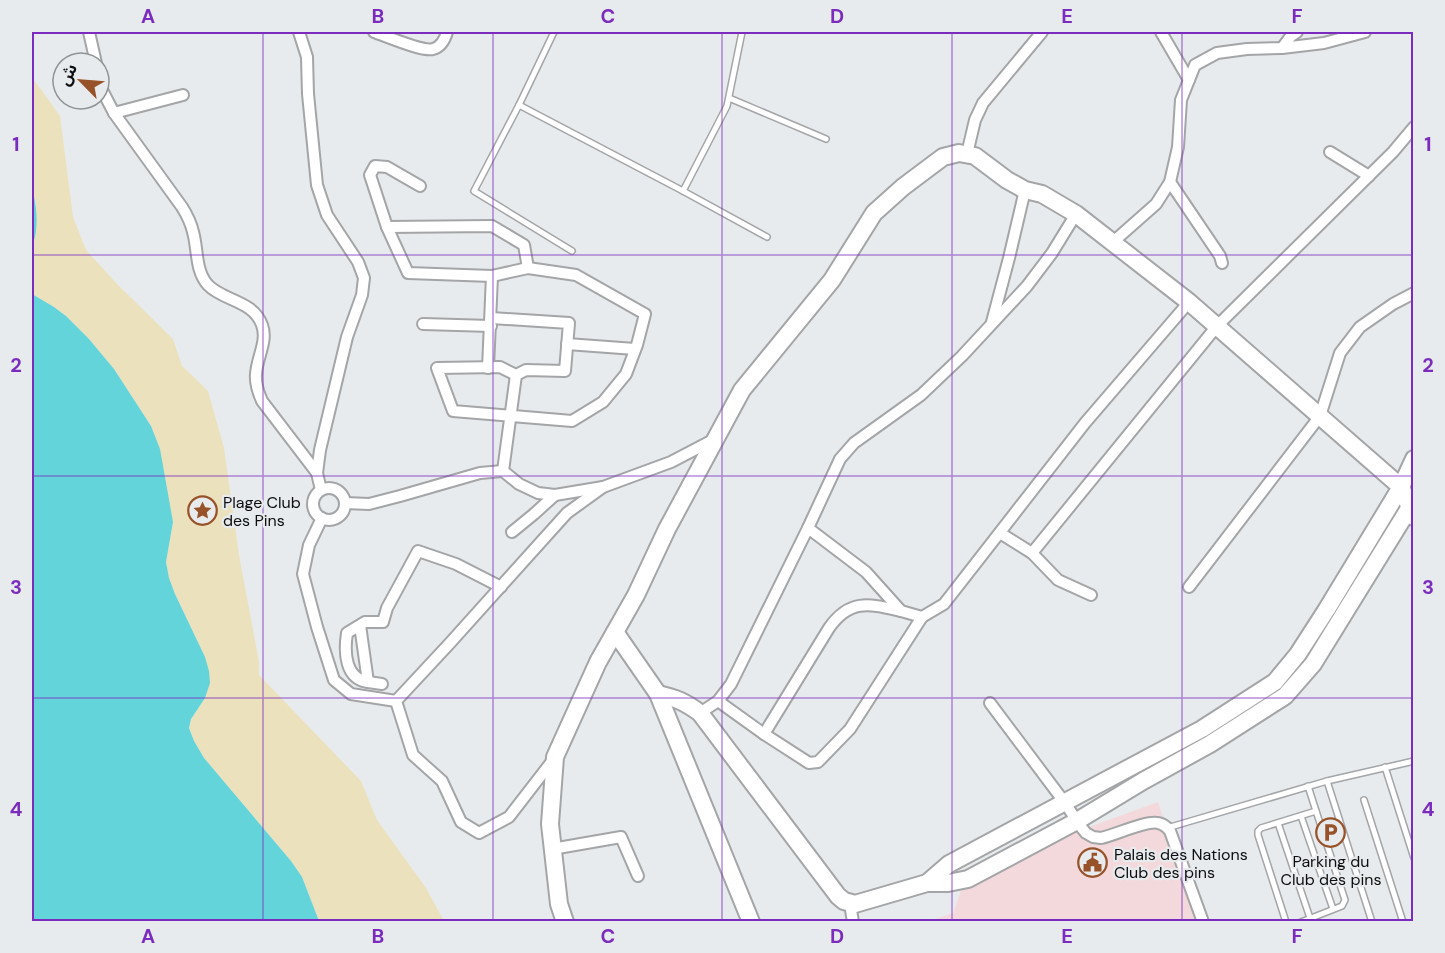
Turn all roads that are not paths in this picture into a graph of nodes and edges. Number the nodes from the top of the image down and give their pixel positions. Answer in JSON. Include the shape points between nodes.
{"nodes":[{"id":1,"x":89,"y":32,"type":"edge"},
{"id":2,"x":299,"y":32,"type":"edge"},
{"id":3,"x":374,"y":32,"type":"edge"},
{"id":4,"x":447,"y":32,"type":"edge"},
{"id":5,"x":554,"y":32,"type":"edge"},
{"id":6,"x":742,"y":32,"type":"edge"},
{"id":7,"x":1042,"y":32,"type":"edge"},
{"id":8,"x":1161,"y":32,"type":"edge"},
{"id":9,"x":1297,"y":32,"type":"edge"},
{"id":10,"x":1365,"y":32,"type":"edge"},
{"id":11,"x":1282,"y":48,"type":"junction"},
{"id":12,"x":93,"y":51,"type":"edge"},
{"id":13,"x":1189,"y":80,"type":"junction"},
{"id":14,"x":183,"y":95,"type":"dead end"},
{"id":15,"x":729,"y":98,"type":"junction"},
{"id":16,"x":519,"y":105,"type":"junction"},
{"id":17,"x":111,"y":107,"type":"edge"},
{"id":18,"x":114,"y":113,"type":"junction"},
{"id":19,"x":1413,"y":127,"type":"edge"},
{"id":20,"x":826,"y":139,"type":"dead end"},
{"id":21,"x":1330,"y":152,"type":"dead end"},
{"id":22,"x":967,"y":154,"type":"junction"},
{"id":23,"x":1369,"y":176,"type":"junction"},
{"id":24,"x":1170,"y":182,"type":"junction"},
{"id":25,"x":420,"y":186,"type":"dead end"},
{"id":26,"x":1025,"y":190,"type":"junction"},
{"id":27,"x":683,"y":191,"type":"junction"},
{"id":28,"x":1076,"y":214,"type":"junction"},
{"id":29,"x":387,"y":227,"type":"junction"},
{"id":30,"x":767,"y":237,"type":"dead end"},
{"id":31,"x":1113,"y":242,"type":"junction"},
{"id":32,"x":572,"y":251,"type":"dead end"},
{"id":33,"x":1222,"y":262,"type":"dead end"},
{"id":34,"x":528,"y":268,"type":"junction"},
{"id":35,"x":492,"y":276,"type":"junction"},
{"id":36,"x":1413,"y":293,"type":"edge"},
{"id":37,"x":1190,"y":302,"type":"junction"},
{"id":38,"x":491,"y":322,"type":"junction"},
{"id":39,"x":423,"y":324,"type":"dead end"},
{"id":40,"x":991,"y":325,"type":"junction"},
{"id":41,"x":1217,"y":326,"type":"junction"},
{"id":42,"x":567,"y":344,"type":"junction"},
{"id":43,"x":635,"y":349,"type":"junction"},
{"id":44,"x":488,"y":368,"type":"junction"},
{"id":45,"x":516,"y":375,"type":"junction"},
{"id":46,"x":511,"y":415,"type":"junction"},
{"id":47,"x":1320,"y":416,"type":"junction"},
{"id":48,"x":716,"y":439,"type":"junction"},
{"id":49,"x":1413,"y":459,"type":"edge"},
{"id":50,"x":503,"y":471,"type":"junction"},
{"id":51,"x":317,"y":473,"type":"junction"},
{"id":52,"x":603,"y":487,"type":"junction"},
{"id":53,"x":1401,"y":487,"type":"junction"},
{"id":54,"x":321,"y":490,"type":"junction"},
{"id":55,"x":555,"y":495,"type":"junction"},
{"id":56,"x":345,"y":504,"type":"junction"},
{"id":57,"x":1412,"y":509,"type":"edge"},
{"id":58,"x":322,"y":518,"type":"junction"},
{"id":59,"x":808,"y":528,"type":"junction"},
{"id":60,"x":512,"y":532,"type":"dead end"},
{"id":61,"x":1000,"y":532,"type":"junction"},
{"id":62,"x":1032,"y":553,"type":"junction"},
{"id":63,"x":501,"y":587,"type":"junction"},
{"id":64,"x":1189,"y":587,"type":"dead end"},
{"id":65,"x":1091,"y":595,"type":"dead end"},
{"id":66,"x":901,"y":611,"type":"junction"},
{"id":67,"x":922,"y":617,"type":"junction"},
{"id":68,"x":360,"y":625,"type":"junction"},
{"id":69,"x":615,"y":632,"type":"junction"},
{"id":70,"x":368,"y":682,"type":"junction"},
{"id":71,"x":382,"y":684,"type":"dead end"},
{"id":72,"x":658,"y":694,"type":"junction"},
{"id":73,"x":396,"y":701,"type":"junction"},
{"id":74,"x":718,"y":701,"type":"junction"},
{"id":75,"x":990,"y":703,"type":"dead end"},
{"id":76,"x":700,"y":713,"type":"junction"},
{"id":77,"x":764,"y":734,"type":"junction"},
{"id":78,"x":555,"y":758,"type":"junction"},
{"id":79,"x":1413,"y":763,"type":"edge"},
{"id":80,"x":1385,"y":767,"type":"junction"},
{"id":81,"x":1327,"y":781,"type":"junction"},
{"id":82,"x":1308,"y":786,"type":"junction"},
{"id":83,"x":1364,"y":800,"type":"dead end"},
{"id":84,"x":1065,"y":802,"type":"junction"},
{"id":85,"x":1316,"y":811,"type":"junction"},
{"id":86,"x":1301,"y":816,"type":"junction"},
{"id":87,"x":1077,"y":821,"type":"junction"},
{"id":88,"x":1278,"y":823,"type":"junction"},
{"id":89,"x":1167,"y":828,"type":"junction"},
{"id":90,"x":1012,"y":831,"type":"junction"},
{"id":91,"x":552,"y":849,"type":"junction"},
{"id":92,"x":1023,"y":849,"type":"junction"},
{"id":93,"x":1413,"y":858,"type":"edge"},
{"id":94,"x":638,"y":876,"type":"dead end"},
{"id":95,"x":927,"y":883,"type":"junction"},
{"id":96,"x":850,"y":904,"type":"junction"},
{"id":97,"x":1333,"y":909,"type":"junction"},
{"id":98,"x":1310,"y":918,"type":"junction"},
{"id":99,"x":565,"y":921,"type":"edge"},
{"id":100,"x":752,"y":921,"type":"edge"},
{"id":101,"x":853,"y":921,"type":"edge"},
{"id":102,"x":1203,"y":921,"type":"edge"},
{"id":103,"x":1286,"y":921,"type":"edge"},
{"id":104,"x":1301,"y":921,"type":"edge"},
{"id":105,"x":1372,"y":921,"type":"edge"},
{"id":106,"x":1403,"y":921,"type":"edge"}],
"edges":[{"from":1,"to":12,"type":"street"},
{"from":2,"to":51,"type":"street","via":[[307,57],[317,185],[327,215],[358,262],[363,278]]},
{"from":3,"to":4,"type":"street","via":[[431,50],[440,46]]},
{"from":5,"to":16,"type":"lane"},
{"from":6,"to":15,"type":"lane"},
{"from":7,"to":22,"type":"street","via":[[983,103]]},
{"from":8,"to":13,"type":"street"},
{"from":9,"to":11,"type":"street"},
{"from":10,"to":11,"type":"street","via":[[1324,43]]},
{"from":11,"to":13,"type":"street","via":[[1217,53],[1195,65]]},
{"from":13,"to":24,"type":"street","via":[[1180,100],[1178,147]]},
{"from":14,"to":18,"type":"street"},
{"from":15,"to":20,"type":"lane"},
{"from":15,"to":27,"type":"lane"},
{"from":16,"to":27,"type":"lane"},
{"from":16,"to":32,"type":"lane","via":[[474,191]]},
{"from":17,"to":18,"type":"street"},
{"from":18,"to":51,"type":"street","via":[[189,219],[200,271],[207,284],[247,306],[258,317],[264,332],[256,372],[258,392]]},
{"from":19,"to":23,"type":"street"},
{"from":21,"to":23,"type":"street"},
{"from":22,"to":26,"type":"street"},
{"from":22,"to":48,"type":"street","via":[[943,157],[874,213],[832,280],[742,390]]},
{"from":23,"to":41,"type":"street"},
{"from":24,"to":31,"type":"street","via":[[1156,204]]},
{"from":24,"to":33,"type":"street"},
{"from":25,"to":29,"type":"street","via":[[387,167],[375,166],[370,175]]},
{"from":26,"to":28,"type":"street","via":[[1042,194]]},
{"from":26,"to":40,"type":"street"},
{"from":27,"to":30,"type":"lane"},
{"from":28,"to":31,"type":"street"},
{"from":28,"to":40,"type":"street","via":[[1040,270]]},
{"from":29,"to":34,"type":"street","via":[[492,226],[524,245]]},
{"from":29,"to":35,"type":"street","via":[[408,273]]},
{"from":31,"to":37,"type":"street"},
{"from":34,"to":35,"type":"street"},
{"from":34,"to":43,"type":"street","via":[[576,275],[645,314]]},
{"from":35,"to":38,"type":"street"},
{"from":36,"to":47,"type":"street","via":[[1360,327],[1340,353]]},
{"from":37,"to":41,"type":"street"},
{"from":37,"to":61,"type":"street","via":[[1084,423]]},
{"from":38,"to":39,"type":"street"},
{"from":38,"to":42,"type":"street","via":[[569,323]]},
{"from":38,"to":44,"type":"street"},
{"from":40,"to":59,"type":"street","via":[[921,395],[854,443],[840,459]]},
{"from":41,"to":47,"type":"street"},
{"from":41,"to":62,"type":"street"},
{"from":42,"to":43,"type":"street"},
{"from":42,"to":45,"type":"street","via":[[565,371],[526,370]]},
{"from":43,"to":46,"type":"street","via":[[626,374],[603,402],[572,421]]},
{"from":44,"to":45,"type":"street","via":[[500,367]]},
{"from":44,"to":46,"type":"street","via":[[436,368],[453,411]]},
{"from":45,"to":46,"type":"street"},
{"from":46,"to":50,"type":"street"},
{"from":47,"to":53,"type":"street"},
{"from":47,"to":64,"type":"street"},
{"from":48,"to":52,"type":"street","via":[[671,462]]},
{"from":48,"to":69,"type":"street"},
{"from":49,"to":53,"type":"street"},
{"from":50,"to":55,"type":"street","via":[[538,493]]},
{"from":50,"to":56,"type":"street","via":[[480,473],[369,504]]},
{"from":51,"to":54,"type":"street"},
{"from":52,"to":55,"type":"street"},
{"from":52,"to":63,"type":"street","via":[[567,513]]},
{"from":53,"to":57,"type":"street"},
{"from":53,"to":84,"type":"street","via":[[1298,654],[1275,682],[1202,729]]},
{"from":54,"to":56,"type":"street","via":[[337,490]]},
{"from":54,"to":58,"type":"street","via":[[314,505]]},
{"from":55,"to":60,"type":"street"},
{"from":56,"to":58,"type":"street","via":[[338,517]]},
{"from":57,"to":87,"type":"street","via":[[1313,664],[1285,696]]},
{"from":58,"to":73,"type":"street","via":[[309,545],[303,574],[334,680],[351,694]]},
{"from":59,"to":66,"type":"street","via":[[866,572]]},
{"from":59,"to":74,"type":"street","via":[[731,684]]},
{"from":61,"to":62,"type":"street"},
{"from":61,"to":67,"type":"street","via":[[944,604]]},
{"from":62,"to":65,"type":"street","via":[[1058,580]]},
{"from":63,"to":68,"type":"street","via":[[456,564],[418,551],[383,622]]},
{"from":63,"to":73,"type":"street"},
{"from":66,"to":67,"type":"street"},
{"from":66,"to":77,"type":"street","via":[[871,604],[842,612]]},
{"from":67,"to":77,"type":"street","via":[[850,729],[818,762],[809,763]]},
{"from":68,"to":70,"type":"street"},
{"from":68,"to":70,"type":"street","via":[[346,633],[345,654],[354,677]]},
{"from":69,"to":72,"type":"street"},
{"from":69,"to":78,"type":"street"},
{"from":70,"to":71,"type":"street"},
{"from":72,"to":76,"type":"street","via":[[676,698]]},
{"from":72,"to":100,"type":"street"},
{"from":73,"to":78,"type":"street","via":[[413,755],[442,781],[461,822],[479,833],[509,817]]},
{"from":74,"to":76,"type":"street"},
{"from":74,"to":77,"type":"street"},
{"from":75,"to":84,"type":"street"},
{"from":76,"to":96,"type":"street","via":[[838,896]]},
{"from":78,"to":91,"type":"street"},
{"from":79,"to":80,"type":"lane"},
{"from":80,"to":81,"type":"lane"},
{"from":80,"to":93,"type":"lane"},
{"from":81,"to":82,"type":"lane"},
{"from":81,"to":105,"type":"lane"},
{"from":82,"to":85,"type":"lane"},
{"from":82,"to":89,"type":"lane"},
{"from":83,"to":106,"type":"lane"},
{"from":84,"to":87,"type":"street"},
{"from":84,"to":90,"type":"street"},
{"from":85,"to":86,"type":"lane"},
{"from":85,"to":97,"type":"lane","via":[[1345,897],[1342,906]]},
{"from":86,"to":88,"type":"lane"},
{"from":86,"to":97,"type":"lane"},
{"from":87,"to":89,"type":"street","via":[[1086,833],[1101,838],[1151,823]]},
{"from":87,"to":92,"type":"street"},
{"from":88,"to":98,"type":"lane"},
{"from":88,"to":103,"type":"lane","via":[[1261,828],[1258,833]]},
{"from":89,"to":102,"type":"street"},
{"from":90,"to":92,"type":"street"},
{"from":90,"to":95,"type":"street","via":[[949,864]]},
{"from":91,"to":94,"type":"street","via":[[621,837]]},
{"from":91,"to":99,"type":"street"},
{"from":92,"to":95,"type":"street","via":[[968,879]]},
{"from":95,"to":96,"type":"street"},
{"from":96,"to":101,"type":"street"},
{"from":97,"to":98,"type":"lane"},
{"from":98,"to":104,"type":"lane"}]}
